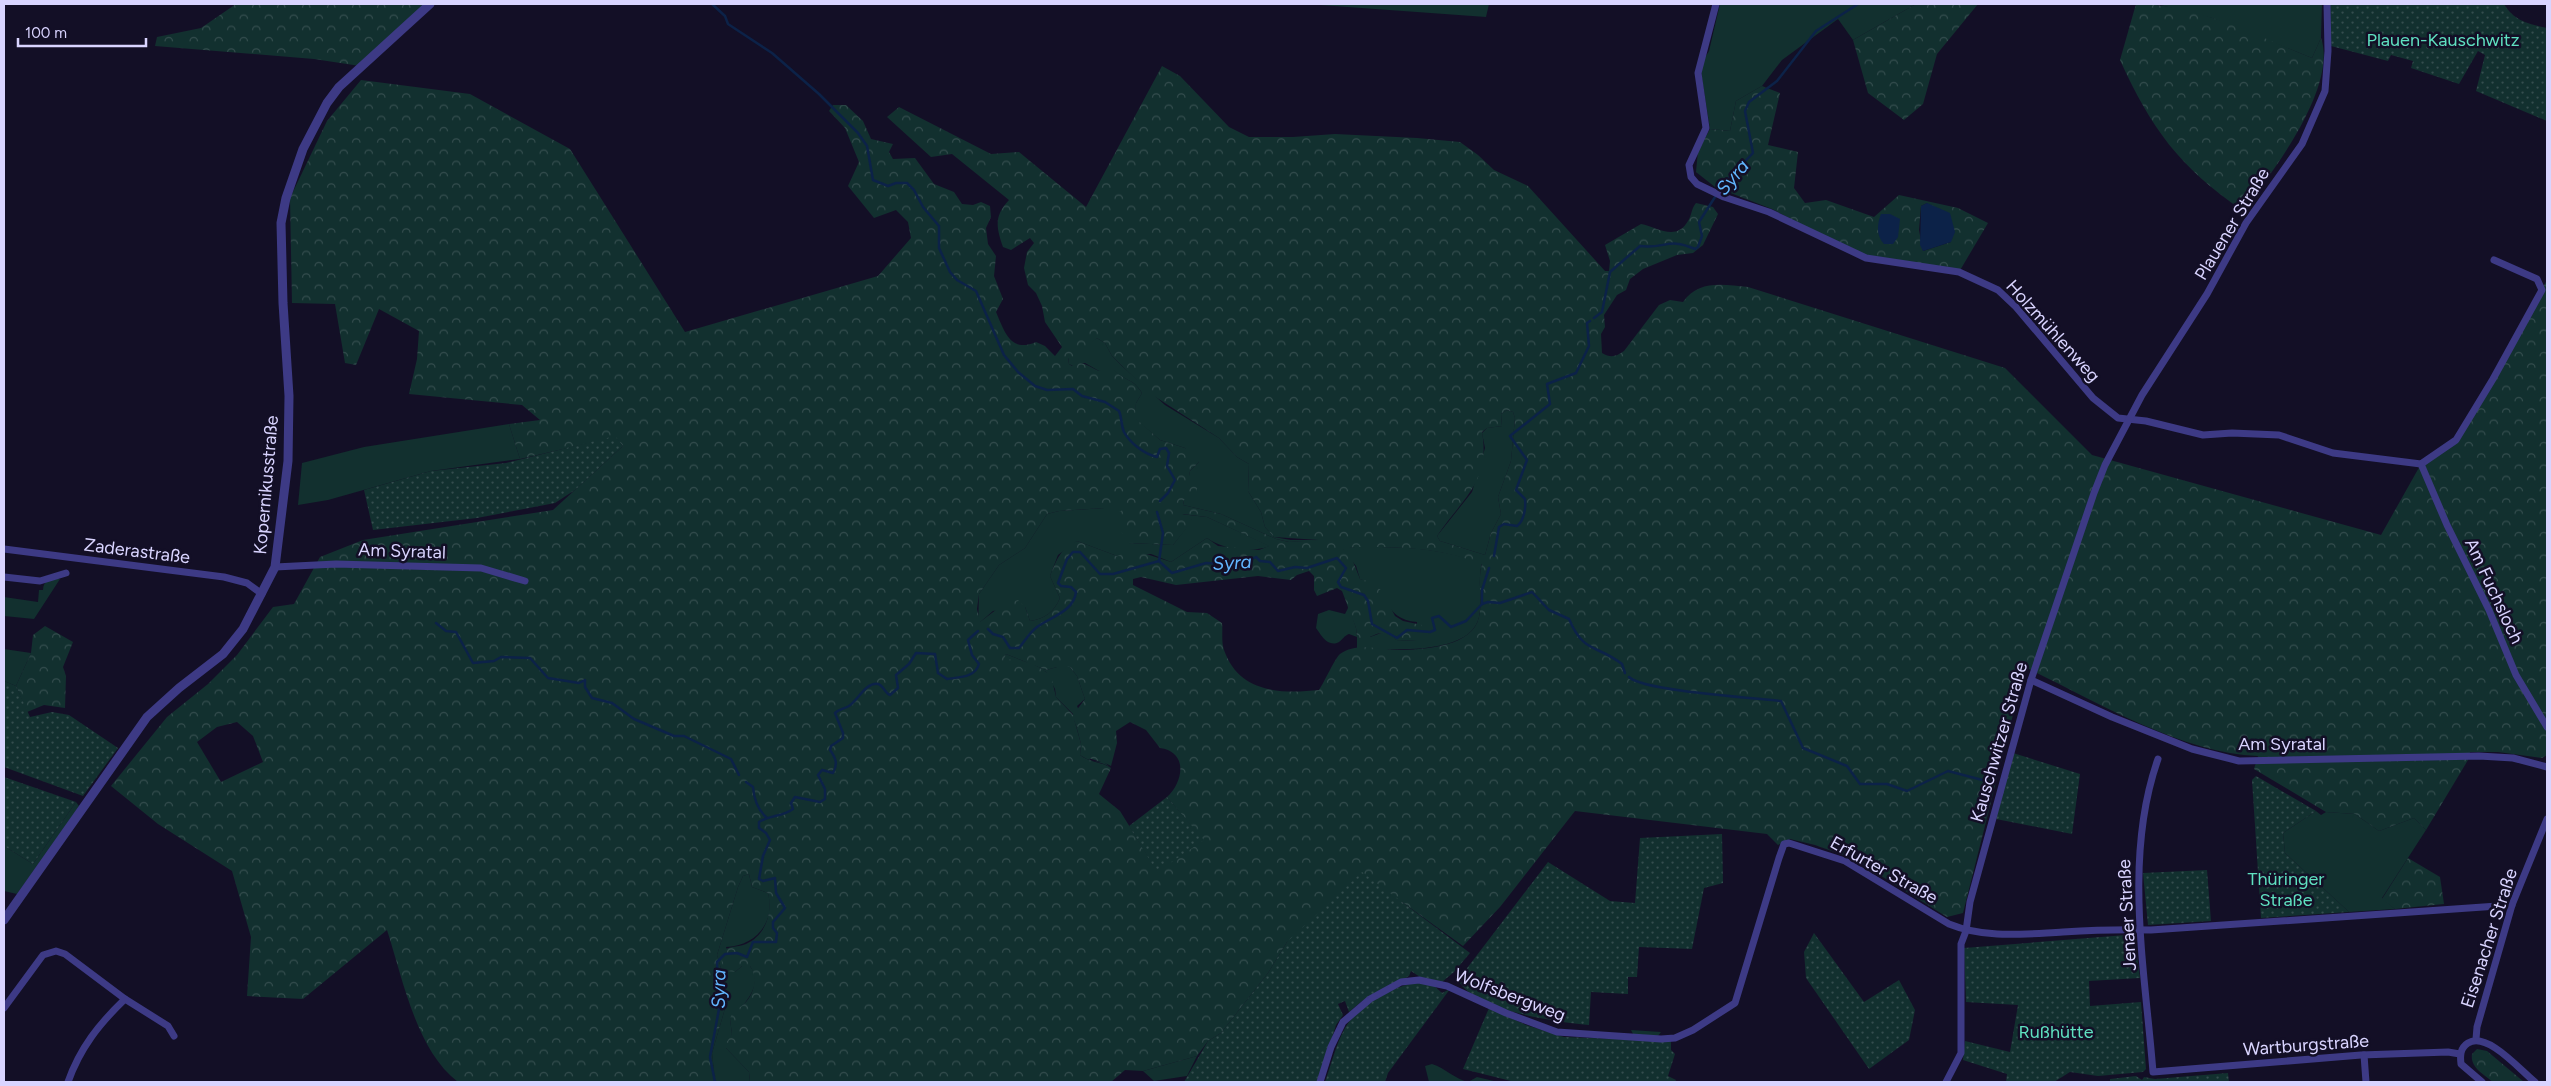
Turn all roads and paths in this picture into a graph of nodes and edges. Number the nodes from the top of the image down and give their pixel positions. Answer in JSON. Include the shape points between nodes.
{"nodes":[{"id":1,"x":1716,"y":4,"type":"edge"},
{"id":2,"x":2327,"y":4,"type":"edge"},
{"id":3,"x":428,"y":5,"type":"edge"},
{"id":4,"x":2494,"y":260,"type":"dead end"},
{"id":5,"x":2130,"y":419,"type":"junction"},
{"id":6,"x":2421,"y":464,"type":"junction"},
{"id":7,"x":4,"y":549,"type":"edge"},
{"id":8,"x":276,"y":566,"type":"junction"},
{"id":9,"x":66,"y":573,"type":"dead end"},
{"id":10,"x":4,"y":576,"type":"edge"},
{"id":11,"x":525,"y":581,"type":"dead end"},
{"id":12,"x":262,"y":594,"type":"junction"},
{"id":13,"x":2031,"y":680,"type":"junction"},
{"id":14,"x":2547,"y":727,"type":"edge"},
{"id":15,"x":2158,"y":759,"type":"dead end"},
{"id":16,"x":2547,"y":767,"type":"edge"},
{"id":17,"x":2547,"y":819,"type":"edge"},
{"id":18,"x":2512,"y":905,"type":"junction"},
{"id":19,"x":4,"y":920,"type":"edge"},
{"id":20,"x":2141,"y":930,"type":"junction"},
{"id":21,"x":1966,"y":931,"type":"junction"},
{"id":22,"x":125,"y":999,"type":"junction"},
{"id":23,"x":1735,"y":1003,"type":"joint"},
{"id":24,"x":4,"y":1008,"type":"edge"},
{"id":25,"x":174,"y":1036,"type":"dead end"},
{"id":26,"x":2476,"y":1039,"type":"junction"},
{"id":27,"x":2460,"y":1054,"type":"junction"},
{"id":28,"x":2364,"y":1055,"type":"junction"},
{"id":29,"x":2153,"y":1072,"type":"joint"},
{"id":30,"x":68,"y":1082,"type":"edge"},
{"id":31,"x":1320,"y":1082,"type":"edge"},
{"id":32,"x":1946,"y":1082,"type":"edge"},
{"id":33,"x":2366,"y":1082,"type":"edge"},
{"id":34,"x":2482,"y":1082,"type":"edge"},
{"id":35,"x":2535,"y":1082,"type":"edge"}],
"edges":[{"from":1,"to":5,"type":"street","name":"Holzmühlenweg","via":[[1698,73],[1706,128],[1689,165],[1691,178],[1724,198],[1769,212],[1866,258],[1959,272],[1998,290],[2093,398],[2118,418]]},
{"from":2,"to":5,"type":"street","name":"Plauener Straße","via":[[2325,91],[2302,144],[2246,223],[2207,294]]},
{"from":3,"to":8,"type":"street","name":"Kopernikusstraße","via":[[339,87],[303,149],[286,198],[281,223],[281,263],[289,396],[288,461]]},
{"from":4,"to":6,"type":"street","via":[[2537,279],[2542,290],[2456,440]]},
{"from":5,"to":6,"type":"street","via":[[2203,436],[2232,433],[2280,435],[2333,453]]},
{"from":5,"to":13,"type":"street","name":"Kauschwitzer Straße","via":[[2105,465],[2082,523]]},
{"from":6,"to":14,"type":"street","name":"Am Fuchsloch","via":[[2516,676]]},
{"from":7,"to":12,"type":"street","name":"Zaderastraße","via":[[224,578],[247,584]]},
{"from":8,"to":11,"type":"street","name":"Am Syratal","via":[[336,564],[481,568]]},
{"from":8,"to":12,"type":"street","name":"Kopernikusstraße"},
{"from":9,"to":10,"type":"street","name":"Zaderastraße","via":[[40,581]]},
{"from":12,"to":19,"type":"street","name":"Kopernikusstraße","via":[[243,629],[223,654],[163,702],[130,739]]},
{"from":13,"to":16,"type":"street","name":"Am Syratal","via":[[2192,749],[2239,760],[2478,756],[2513,758]]},
{"from":13,"to":21,"type":"street","name":"Kauschwitzer Straße","via":[[1970,902]]},
{"from":15,"to":20,"type":"street","name":"Jenaer Straße","via":[[2149,783],[2142,820],[2138,862]]},
{"from":17,"to":18,"type":"street","name":"Eisenacher Straße"},
{"from":18,"to":20,"type":"street"},
{"from":18,"to":26,"type":"street","name":"Eisenacher Straße"},
{"from":20,"to":21,"type":"street","via":[[2126,928],[1993,935]]},
{"from":20,"to":29,"type":"street","name":"Jenaer Straße"},
{"from":21,"to":23,"type":"street","name":"Erfurter Straße","via":[[1844,861],[1798,844],[1784,844]]},
{"from":21,"to":32,"type":"street","name":"Kauschwitzer Straße","via":[[1961,944],[1961,1053]]},
{"from":22,"to":24,"type":"street","via":[[65,954],[49,952],[35,964]]},
{"from":22,"to":25,"type":"street","via":[[168,1026]]},
{"from":22,"to":30,"type":"street","via":[[101,1022],[80,1052]]},
{"from":23,"to":31,"type":"street","name":"Wolfsbergweg","via":[[1675,1038],[1641,1038],[1557,1032],[1447,986],[1419,980],[1401,982],[1370,999],[1343,1022]]},
{"from":26,"to":27,"type":"street","via":[[2465,1044]]},
{"from":26,"to":35,"type":"street","via":[[2488,1042]]},
{"from":27,"to":28,"type":"street","name":"Wartburgstraße"},
{"from":27,"to":34,"type":"street","via":[[2461,1064]]},
{"from":28,"to":29,"type":"street","name":"Wartburgstraße"},
{"from":28,"to":33,"type":"street"}]}
